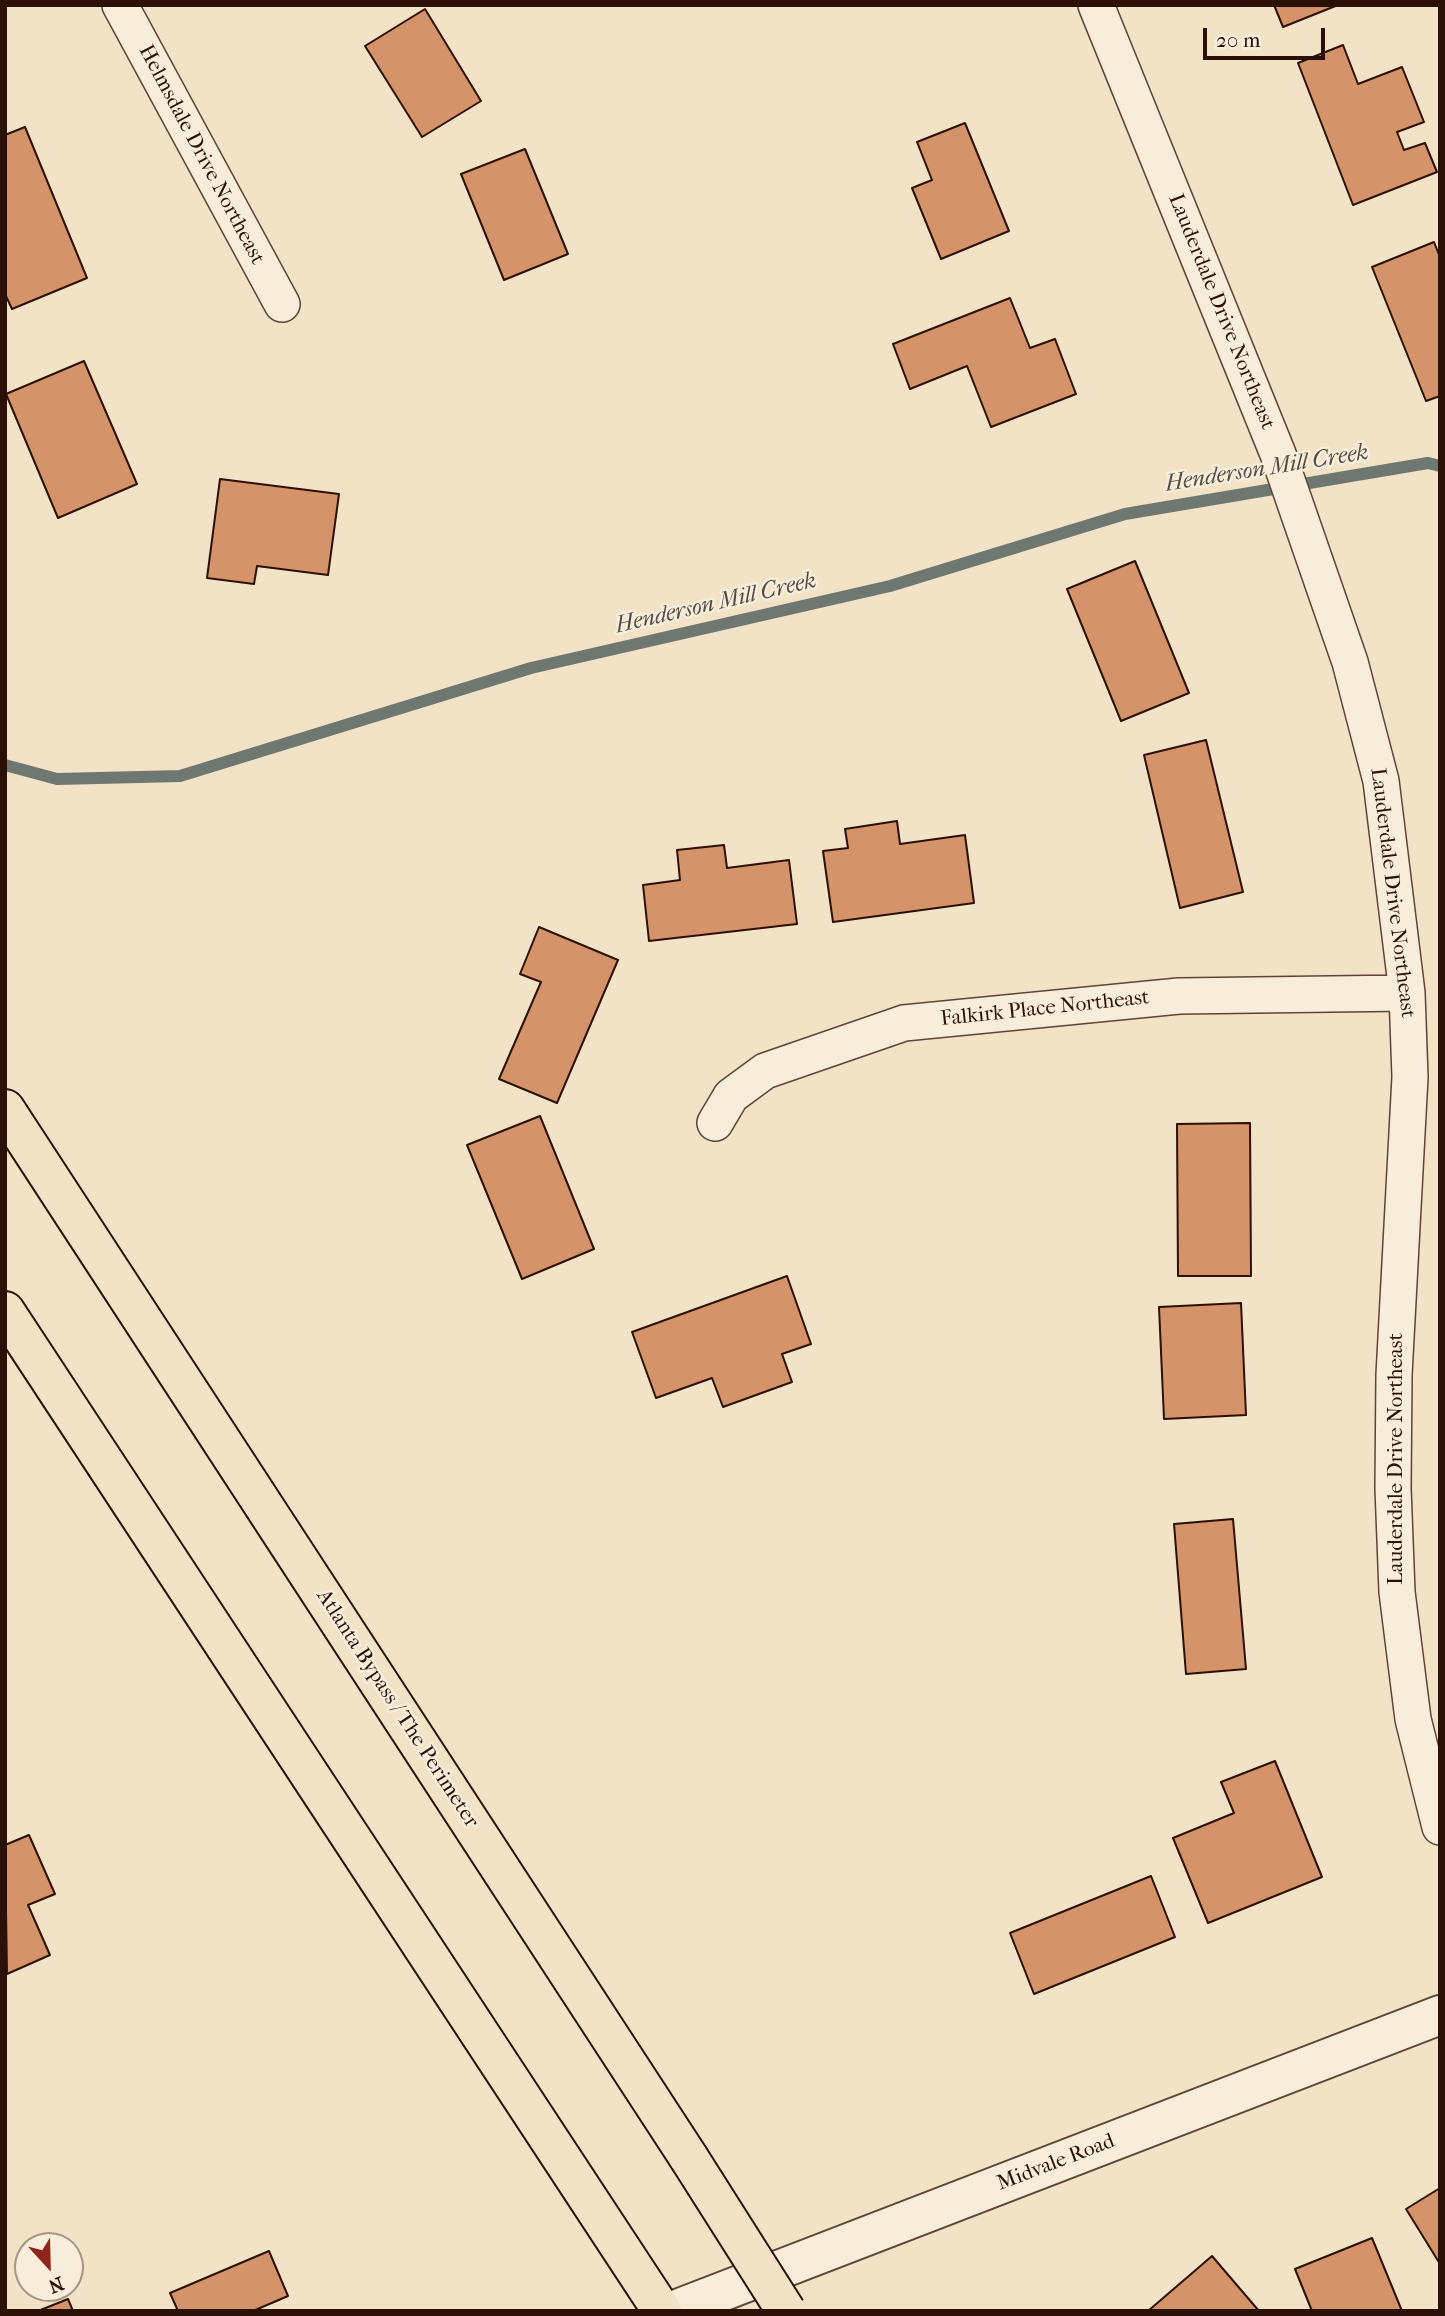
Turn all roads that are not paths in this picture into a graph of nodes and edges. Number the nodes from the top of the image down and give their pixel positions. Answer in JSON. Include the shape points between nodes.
{"nodes":[{"id":1,"x":120,"y":5,"type":"edge"},
{"id":2,"x":1096,"y":5,"type":"edge"},
{"id":3,"x":282,"y":304,"type":"dead end"},
{"id":4,"x":1407,"y":993,"type":"junction"},
{"id":5,"x":5,"y":1109,"type":"edge"},
{"id":6,"x":715,"y":1123,"type":"dead end"},
{"id":7,"x":5,"y":1311,"type":"edge"},
{"id":8,"x":1440,"y":1827,"type":"edge"},
{"id":9,"x":1440,"y":2015,"type":"edge"},
{"id":10,"x":662,"y":2311,"type":"edge"},
{"id":11,"x":672,"y":2311,"type":"edge"},
{"id":12,"x":786,"y":2311,"type":"edge"}],
"edges":[{"from":1,"to":3,"type":"street","name":"Helmsdale Drive Northeast"},
{"from":2,"to":4,"type":"street","name":"Lauderdale Drive Northeast","via":[[1278,454],[1350,662],[1381,781]]},
{"from":4,"to":6,"type":"street","name":"Falkirk Place Northeast","via":[[1179,996],[904,1023],[765,1071],[731,1096]]},
{"from":4,"to":8,"type":"street","name":"Lauderdale Drive Northeast","via":[[1410,1077],[1392,1488],[1397,1592],[1413,1719]]},
{"from":5,"to":12,"type":"highway","name":"Atlanta Bypass / The Perimeter","bridge":true},
{"from":7,"to":10,"type":"highway"},
{"from":9,"to":11,"type":"street","name":"Midvale Road"}]}
